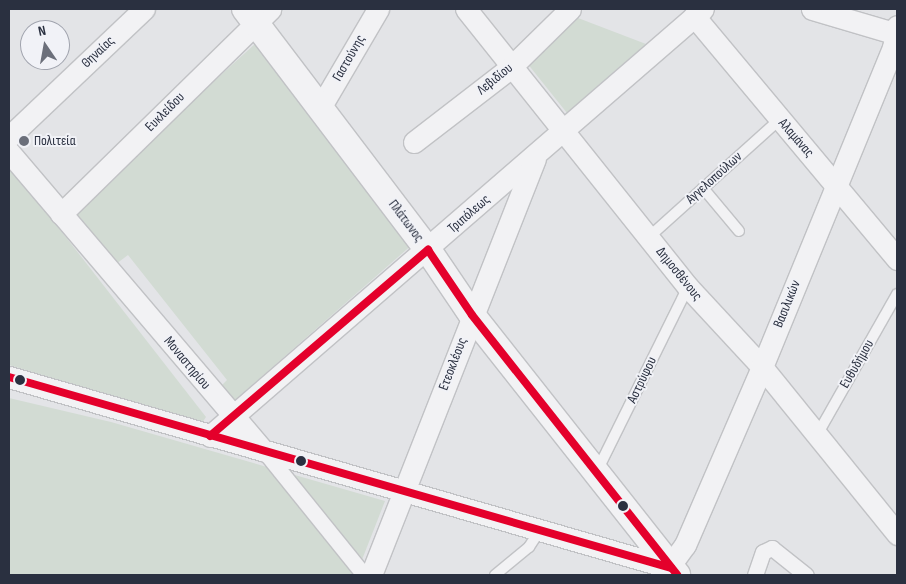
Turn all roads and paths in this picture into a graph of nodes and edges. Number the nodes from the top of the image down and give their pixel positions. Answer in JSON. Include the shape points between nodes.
{"nodes":[{"id":1,"x":144,"y":9,"type":"edge"},
{"id":2,"x":378,"y":9,"type":"edge"},
{"id":3,"x":466,"y":9,"type":"edge"},
{"id":4,"x":570,"y":9,"type":"edge"},
{"id":5,"x":812,"y":9,"type":"edge"},
{"id":6,"x":698,"y":12,"type":"edge"},
{"id":7,"x":257,"y":13,"type":"edge"},
{"id":8,"x":896,"y":39,"type":"edge"},
{"id":9,"x":510,"y":68,"type":"junction"},
{"id":10,"x":320,"y":108,"type":"junction"},
{"id":11,"x":780,"y":119,"type":"junction"},
{"id":12,"x":562,"y":133,"type":"junction"},
{"id":13,"x":9,"y":137,"type":"edge"},
{"id":14,"x":414,"y":142,"type":"dead end"},
{"id":15,"x":9,"y":152,"type":"edge"},
{"id":16,"x":537,"y":154,"type":"junction"},
{"id":17,"x":835,"y":183,"type":"junction"},
{"id":18,"x":703,"y":188,"type":"junction"},
{"id":19,"x":61,"y":214,"type":"junction"},
{"id":20,"x":739,"y":231,"type":"dead end"},
{"id":21,"x":649,"y":237,"type":"junction"},
{"id":22,"x":428,"y":250,"type":"junction"},
{"id":23,"x":897,"y":259,"type":"edge"},
{"id":24,"x":688,"y":286,"type":"junction"},
{"id":25,"x":897,"y":294,"type":"edge"},
{"id":26,"x":472,"y":315,"type":"junction"},
{"id":27,"x":762,"y":367,"type":"junction"},
{"id":28,"x":9,"y":377,"type":"edge"},
{"id":29,"x":232,"y":417,"type":"junction"},
{"id":30,"x":817,"y":435,"type":"junction"},
{"id":31,"x":210,"y":436,"type":"junction"},
{"id":32,"x":264,"y":451,"type":"junction"},
{"id":33,"x":595,"y":474,"type":"junction"},
{"id":34,"x":404,"y":491,"type":"junction"},
{"id":35,"x":540,"y":530,"type":"junction"},
{"id":36,"x":897,"y":534,"type":"edge"},
{"id":37,"x":670,"y":573,"type":"edge"},
{"id":38,"x":364,"y":575,"type":"edge"},
{"id":39,"x":371,"y":575,"type":"edge"},
{"id":40,"x":496,"y":575,"type":"edge"},
{"id":41,"x":755,"y":575,"type":"edge"},
{"id":42,"x":806,"y":575,"type":"edge"}],
"edges":[{"from":1,"to":13,"type":"street","name":"Θηναίας"},
{"from":2,"to":10,"type":"street","name":"Γαστούνης"},
{"from":3,"to":9,"type":"street","name":"Δημοσθένους"},
{"from":4,"to":9,"type":"street","name":"Λεβιδίου"},
{"from":5,"to":8,"type":"street"},
{"from":6,"to":11,"type":"street","name":"Αλαμάνας"},
{"from":6,"to":12,"type":"street","name":"Τριπόλεως"},
{"from":7,"to":10,"type":"street","name":"Πλάτωνος"},
{"from":7,"to":19,"type":"street","name":"Ευκλείδου"},
{"from":8,"to":17,"type":"street","name":"Βασιλικών"},
{"from":9,"to":12,"type":"street","name":"Δημοσθένους"},
{"from":9,"to":14,"type":"street","name":"Λεβιδίου"},
{"from":10,"to":22,"type":"street","name":"Πλάτωνος"},
{"from":11,"to":17,"type":"street","name":"Αλαμάνας"},
{"from":11,"to":18,"type":"lane","name":"Αγγελοπούλων"},
{"from":12,"to":16,"type":"street","name":"Τριπόλεως"},
{"from":12,"to":21,"type":"street","name":"Δημοσθένους"},
{"from":15,"to":19,"type":"street","name":"Μοναστηρίου"},
{"from":16,"to":22,"type":"street","name":"Τριπόλεως"},
{"from":16,"to":26,"type":"street","name":"Ετεοκλέους"},
{"from":17,"to":23,"type":"street","name":"Αλαμάνας"},
{"from":17,"to":27,"type":"street","name":"Βασιλικών"},
{"from":18,"to":20,"type":"lane"},
{"from":18,"to":21,"type":"lane","name":"Αγγελοπούλων"},
{"from":19,"to":29,"type":"street","name":"Μοναστηρίου"},
{"from":21,"to":24,"type":"street","name":"Δημοσθένους"},
{"from":22,"to":26,"type":"street","name":"Πλάτωνος"},
{"from":22,"to":29,"type":"street","name":"Τριπόλεως"},
{"from":24,"to":27,"type":"street","name":"Δημοσθένους"},
{"from":24,"to":33,"type":"lane","name":"Αστρύφου"},
{"from":25,"to":30,"type":"lane","name":"Ευθυδήμου"},
{"from":26,"to":33,"type":"street","name":"Πλάτωνος"},
{"from":26,"to":34,"type":"street","name":"Ετεοκλέους"},
{"from":27,"to":30,"type":"street","name":"Δημοσθένους"},
{"from":27,"to":37,"type":"street","name":"Βασιλικών","via":[[685,546]]},
{"from":28,"to":31,"type":"street"},
{"from":29,"to":31,"type":"street","name":"Τριπόλεως"},
{"from":29,"to":32,"type":"street","name":"Μοναστηρίου"},
{"from":30,"to":36,"type":"street","name":"Δημοσθένους"},
{"from":31,"to":32,"type":"street"},
{"from":32,"to":34,"type":"street"},
{"from":32,"to":38,"type":"street","name":"Μοναστηρίου"},
{"from":33,"to":37,"type":"street","name":"Πλάτωνος"},
{"from":34,"to":35,"type":"street"},
{"from":34,"to":39,"type":"street","name":"Ετεοκλέους"},
{"from":35,"to":37,"type":"street"},
{"from":35,"to":40,"type":"lane","via":[[529,547]]},
{"from":41,"to":42,"type":"street","via":[[762,552],[772,548]]}]}
